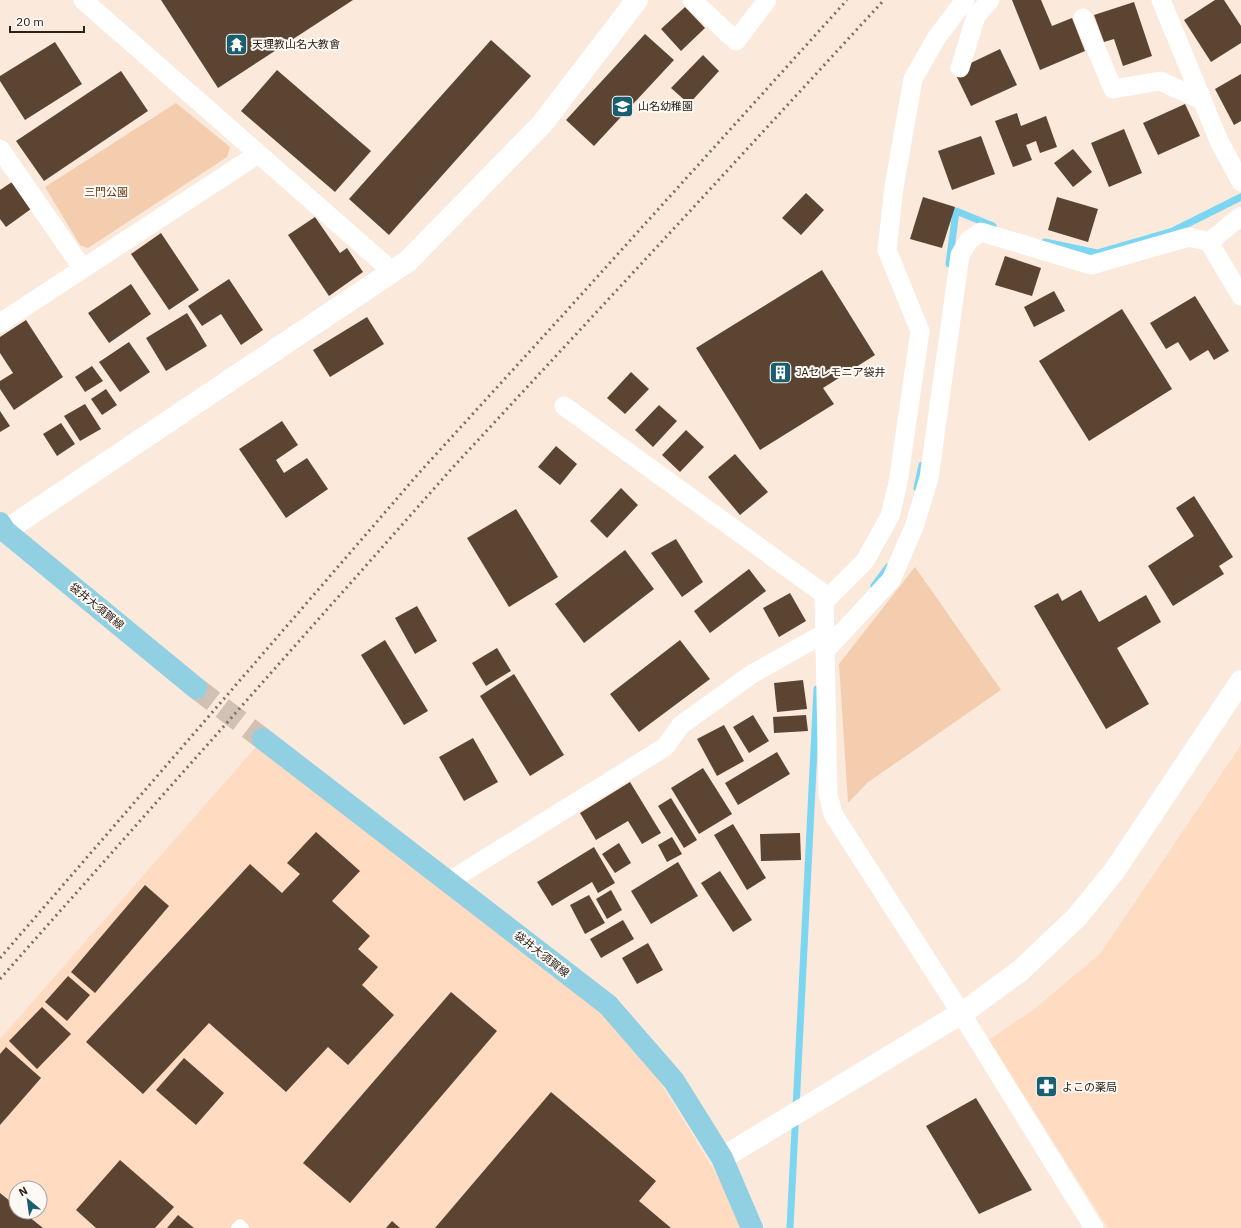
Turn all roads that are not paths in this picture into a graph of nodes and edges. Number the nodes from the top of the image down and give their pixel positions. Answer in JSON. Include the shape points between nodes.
{"nodes":[{"id":1,"x":83,"y":0,"type":"edge"},
{"id":2,"x":637,"y":0,"type":"edge"},
{"id":3,"x":692,"y":0,"type":"edge"},
{"id":4,"x":767,"y":0,"type":"edge"},
{"id":5,"x":965,"y":0,"type":"edge"},
{"id":6,"x":990,"y":0,"type":"edge"},
{"id":7,"x":1161,"y":0,"type":"edge"},
{"id":8,"x":1083,"y":18,"type":"dead end"},
{"id":9,"x":960,"y":68,"type":"dead end"},
{"id":10,"x":1202,"y":100,"type":"junction"},
{"id":11,"x":0,"y":149,"type":"edge"},
{"id":12,"x":258,"y":154,"type":"junction"},
{"id":13,"x":1241,"y":182,"type":"edge"},
{"id":14,"x":1241,"y":216,"type":"edge"},
{"id":15,"x":1209,"y":242,"type":"junction"},
{"id":16,"x":83,"y":269,"type":"junction"},
{"id":17,"x":392,"y":271,"type":"junction"},
{"id":18,"x":1241,"y":296,"type":"edge"},
{"id":19,"x":0,"y":323,"type":"edge"},
{"id":20,"x":564,"y":406,"type":"dead end"},
{"id":21,"x":2,"y":529,"type":"edge"},
{"id":22,"x":824,"y":602,"type":"junction"},
{"id":23,"x":825,"y":642,"type":"junction"},
{"id":24,"x":1241,"y":681,"type":"edge"},
{"id":25,"x":196,"y":688,"type":"tunnel mouth"},
{"id":26,"x":263,"y":739,"type":"tunnel mouth"},
{"id":27,"x":448,"y":882,"type":"junction"},
{"id":28,"x":960,"y":1013,"type":"junction"},
{"id":29,"x":722,"y":1158,"type":"junction"},
{"id":30,"x":236,"y":1228,"type":"edge"},
{"id":31,"x":244,"y":1228,"type":"edge"},
{"id":32,"x":752,"y":1228,"type":"edge"},
{"id":33,"x":1094,"y":1228,"type":"edge"}],
"edges":[{"from":1,"to":12,"type":"street"},
{"from":2,"to":17,"type":"street","via":[[542,124],[408,260]]},
{"from":3,"to":4,"type":"street","via":[[736,41]]},
{"from":5,"to":22,"type":"street","via":[[937,37],[913,79],[894,187],[888,250],[920,331],[898,483],[890,516],[865,561]]},
{"from":6,"to":9,"type":"street","via":[[976,16]]},
{"from":7,"to":10,"type":"street"},
{"from":8,"to":10,"type":"street","via":[[1113,89],[1160,81]]},
{"from":10,"to":13,"type":"street","via":[[1219,141]]},
{"from":11,"to":16,"type":"street"},
{"from":12,"to":16,"type":"street"},
{"from":12,"to":17,"type":"street"},
{"from":14,"to":15,"type":"street"},
{"from":15,"to":18,"type":"street"},
{"from":15,"to":23,"type":"street","via":[[1189,237],[1091,265],[981,232],[969,240],[960,255],[929,478],[914,527],[891,580]]},
{"from":16,"to":19,"type":"street"},
{"from":17,"to":21,"type":"street"},
{"from":20,"to":22,"type":"street","via":[[824,594]]},
{"from":21,"to":25,"type":"main road","name":"袋井大須賀線"},
{"from":22,"to":23,"type":"street"},
{"from":23,"to":27,"type":"street","via":[[752,674],[680,725],[665,747]]},
{"from":23,"to":28,"type":"street","via":[[828,794],[833,814]]},
{"from":24,"to":28,"type":"street","via":[[1115,870],[1077,917],[1020,971]]},
{"from":26,"to":27,"type":"main road","name":"袋井大須賀線"},
{"from":27,"to":29,"type":"main road","name":"袋井大須賀線","via":[[608,1005],[674,1081]]},
{"from":28,"to":29,"type":"street"},
{"from":28,"to":33,"type":"street"},
{"from":29,"to":32,"type":"main road","name":"袋井大須賀線"},
{"from":30,"to":31,"type":"lane","via":[[240,1224]]}]}
